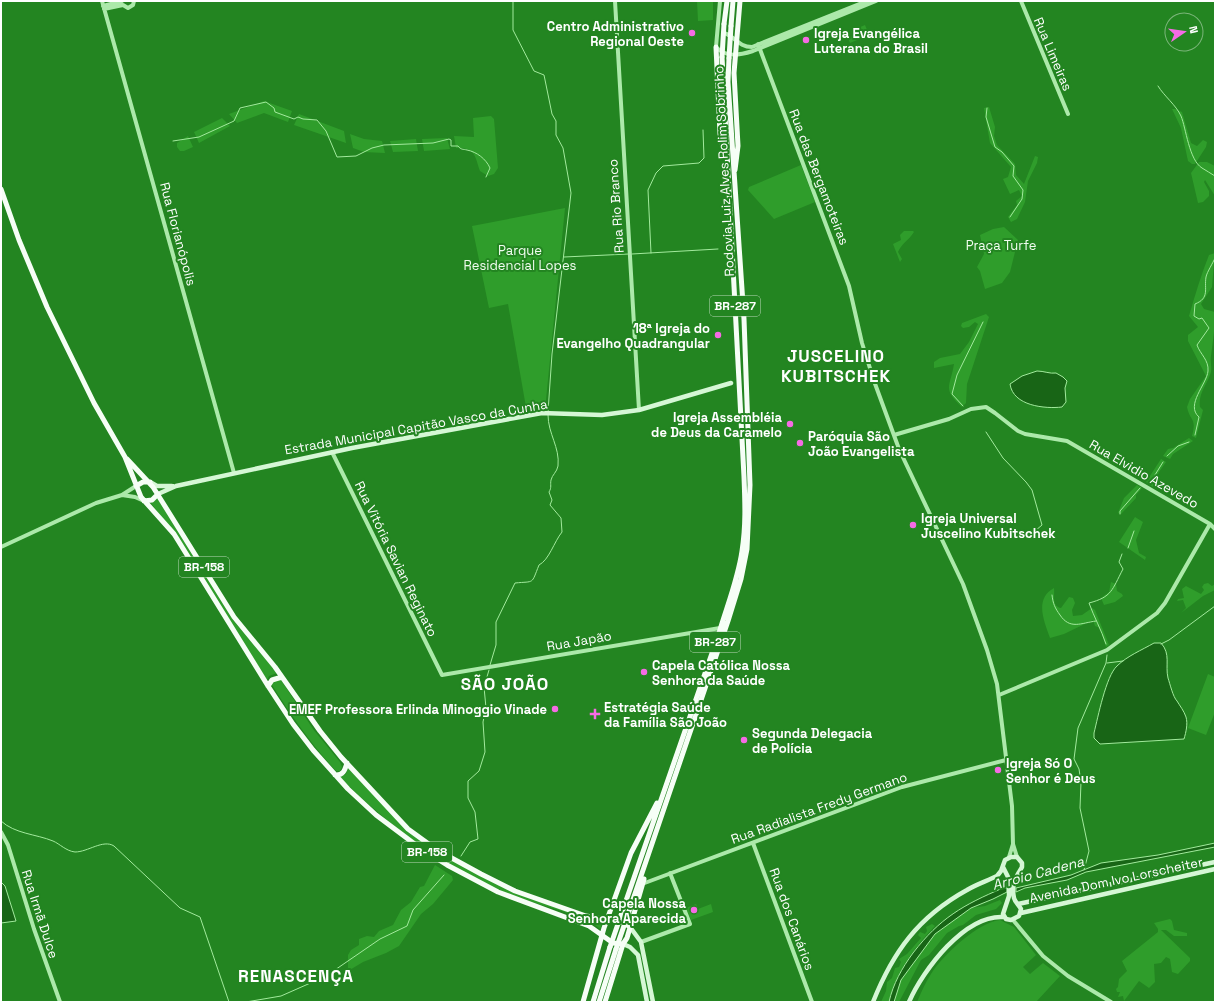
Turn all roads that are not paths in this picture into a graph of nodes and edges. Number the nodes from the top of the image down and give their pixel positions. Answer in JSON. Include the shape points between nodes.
{"nodes":[{"id":1,"x":615,"y":1,"type":"edge"},
{"id":2,"x":720,"y":1,"type":"edge"},
{"id":3,"x":726,"y":1,"type":"edge"},
{"id":4,"x":733,"y":1,"type":"edge"},
{"id":5,"x":740,"y":1,"type":"edge"},
{"id":6,"x":867,"y":1,"type":"edge"},
{"id":7,"x":876,"y":1,"type":"edge"},
{"id":8,"x":1021,"y":1,"type":"edge"},
{"id":9,"x":122,"y":2,"type":"edge"},
{"id":10,"x":135,"y":2,"type":"edge"},
{"id":11,"x":103,"y":5,"type":"edge"},
{"id":12,"x":717,"y":23,"type":"junction"},
{"id":13,"x":724,"y":32,"type":"junction"},
{"id":14,"x":716,"y":38,"type":"junction"},
{"id":15,"x":736,"y":42,"type":"junction"},
{"id":16,"x":759,"y":46,"type":"junction"},
{"id":17,"x":716,"y":47,"type":"junction"},
{"id":18,"x":736,"y":55,"type":"junction"},
{"id":19,"x":1068,"y":114,"type":"dead end"},
{"id":20,"x":728,"y":169,"type":"junction"},
{"id":21,"x":734,"y":172,"type":"junction"},
{"id":22,"x":1,"y":189,"type":"edge"},
{"id":23,"x":731,"y":383,"type":"dead end"},
{"id":24,"x":639,"y":410,"type":"junction"},
{"id":25,"x":894,"y":435,"type":"junction"},
{"id":26,"x":332,"y":452,"type":"junction"},
{"id":27,"x":125,"y":457,"type":"junction"},
{"id":28,"x":234,"y":473,"type":"junction"},
{"id":29,"x":150,"y":482,"type":"junction"},
{"id":30,"x":136,"y":486,"type":"junction"},
{"id":31,"x":176,"y":486,"type":"junction"},
{"id":32,"x":158,"y":494,"type":"junction"},
{"id":33,"x":122,"y":495,"type":"junction"},
{"id":34,"x":144,"y":501,"type":"junction"},
{"id":35,"x":1210,"y":524,"type":"junction"},
{"id":36,"x":1215,"y":529,"type":"edge"},
{"id":37,"x":1,"y":547,"type":"edge"},
{"id":38,"x":720,"y":628,"type":"junction"},
{"id":39,"x":442,"y":675,"type":"joint"},
{"id":40,"x":282,"y":677,"type":"junction"},
{"id":41,"x":268,"y":686,"type":"junction"},
{"id":42,"x":999,"y":695,"type":"junction"},
{"id":43,"x":1006,"y":760,"type":"junction"},
{"id":44,"x":347,"y":763,"type":"junction"},
{"id":45,"x":335,"y":775,"type":"junction"},
{"id":46,"x":670,"y":791,"type":"junction"},
{"id":47,"x":662,"y":793,"type":"junction"},
{"id":48,"x":1,"y":832,"type":"edge"},
{"id":49,"x":753,"y":842,"type":"junction"},
{"id":50,"x":1013,"y":844,"type":"junction"},
{"id":51,"x":1017,"y":857,"type":"junction"},
{"id":52,"x":1009,"y":858,"type":"junction"},
{"id":53,"x":1215,"y":862,"type":"edge"},
{"id":54,"x":1003,"y":867,"type":"junction"},
{"id":55,"x":1215,"y":869,"type":"edge"},
{"id":56,"x":670,"y":873,"type":"junction"},
{"id":57,"x":1007,"y":873,"type":"junction"},
{"id":58,"x":1017,"y":873,"type":"junction"},
{"id":59,"x":642,"y":884,"type":"junction"},
{"id":60,"x":1012,"y":884,"type":"junction"},
{"id":61,"x":1012,"y":896,"type":"junction"},
{"id":62,"x":1017,"y":903,"type":"junction"},
{"id":63,"x":1007,"y":904,"type":"junction"},
{"id":64,"x":1020,"y":914,"type":"junction"},
{"id":65,"x":1004,"y":917,"type":"junction"},
{"id":66,"x":608,"y":920,"type":"junction"},
{"id":67,"x":1013,"y":920,"type":"junction"},
{"id":68,"x":630,"y":926,"type":"junction"},
{"id":69,"x":1020,"y":927,"type":"junction"},
{"id":70,"x":602,"y":937,"type":"junction"},
{"id":71,"x":641,"y":942,"type":"junction"},
{"id":72,"x":623,"y":944,"type":"junction"},
{"id":73,"x":60,"y":1002,"type":"edge"},
{"id":74,"x":584,"y":1002,"type":"edge"},
{"id":75,"x":593,"y":1002,"type":"edge"},
{"id":76,"x":599,"y":1002,"type":"edge"},
{"id":77,"x":605,"y":1002,"type":"edge"},
{"id":78,"x":647,"y":1002,"type":"edge"},
{"id":79,"x":652,"y":1002,"type":"edge"},
{"id":80,"x":812,"y":1002,"type":"edge"},
{"id":81,"x":873,"y":1002,"type":"edge"},
{"id":82,"x":909,"y":1002,"type":"edge"},
{"id":83,"x":1111,"y":1002,"type":"edge"}],
"edges":[{"from":1,"to":24,"type":"street","name":"Rua Rio Branco"},
{"from":2,"to":12,"type":"street","name":"Rodovia Luiz Alves Rolim Sobrinho"},
{"from":3,"to":20,"type":"highway","name":"Rodovia Luiz Alves Rolim Sobrinho","number":"BR-287","bridge":true,"via":[[722,57]]},
{"from":4,"to":21,"type":"highway","name":"Rodovia Luiz Alves Rolim Sobrinho","number":"BR-287","bridge":true,"via":[[728,82]]},
{"from":5,"to":15,"type":"highway","number":"BR-287"},
{"from":6,"to":16,"type":"street"},
{"from":7,"to":16,"type":"street"},
{"from":8,"to":19,"type":"street","name":"Rua Limeiras"},
{"from":9,"to":10,"type":"street","via":[[128,8]]},
{"from":9,"to":11,"type":"street"},
{"from":11,"to":28,"type":"street","name":"Rua Florianópolis"},
{"from":12,"to":13,"type":"street"},
{"from":12,"to":14,"type":"street","name":"Rodovia Luiz Alves Rolim Sobrinho","number":"BR-287"},
{"from":13,"to":14,"type":"street"},
{"from":13,"to":15,"type":"street","via":[[731,35]]},
{"from":14,"to":17,"type":"street","name":"Rodovia Luiz Alves Rolim Sobrinho","number":"BR-287"},
{"from":15,"to":16,"type":"street","via":[[745,47]]},
{"from":15,"to":18,"type":"highway","number":"BR-287"},
{"from":16,"to":18,"type":"street"},
{"from":16,"to":25,"type":"street","name":"Rua das Bergamoteiras","via":[[849,286],[867,362]]},
{"from":17,"to":18,"type":"street","via":[[720,51]]},
{"from":17,"to":20,"type":"highway","number":"BR-287","via":[[720,134]]},
{"from":18,"to":21,"type":"highway","number":"BR-287","via":[[734,73],[738,146]]},
{"from":20,"to":38,"type":"highway","name":"Rodovia Luiz Alves Rolim Sobrinho","number":"BR-287","via":[[745,518],[740,561]]},
{"from":21,"to":46,"type":"highway","name":"Rodovia Luiz Alves Rolim Sobrinho","number":"BR-287","via":[[744,335],[750,485],[749,534],[737,594]]},
{"from":22,"to":27,"type":"highway","number":"BR-158","via":[[47,307],[94,402]]},
{"from":23,"to":24,"type":"main road","name":"Estrada Municipal Capitão Vasco da Cunha"},
{"from":24,"to":26,"type":"main road","name":"Estrada Municipal Capitão Vasco da Cunha","via":[[602,415],[542,413]]},
{"from":25,"to":35,"type":"street","name":"Rua Elvidio Azevedo","via":[[943,421],[971,409],[990,409],[1018,432],[1039,438],[1062,439]]},
{"from":25,"to":42,"type":"street","name":"Rua das Bergamoteiras","via":[[968,595],[992,664]]},
{"from":26,"to":28,"type":"main road","name":"Estrada Municipal Capitão Vasco da Cunha"},
{"from":26,"to":39,"type":"street","name":"Rua Vitória Savian Reginato"},
{"from":27,"to":29,"type":"highway","number":"BR-158"},
{"from":27,"to":30,"type":"highway","number":"BR-158"},
{"from":28,"to":31,"type":"main road","name":"Estrada Municipal Capitão Vasco da Cunha"},
{"from":29,"to":30,"type":"highway"},
{"from":29,"to":31,"type":"main road","name":"Estrada Municipal Capitão Vasco da Cunha","via":[[157,486]]},
{"from":29,"to":32,"type":"highway","number":"BR-158"},
{"from":30,"to":33,"type":"street"},
{"from":30,"to":34,"type":"highway","number":"BR-158"},
{"from":31,"to":32,"type":"main road","name":"Estrada Municipal Capitão Vasco da Cunha"},
{"from":32,"to":34,"type":"highway","via":[[152,500]]},
{"from":32,"to":40,"type":"highway","number":"BR-158","via":[[234,617]]},
{"from":33,"to":34,"type":"street"},
{"from":33,"to":37,"type":"street","via":[[96,503]]},
{"from":34,"to":41,"type":"highway","number":"BR-158","via":[[174,534]]},
{"from":35,"to":36,"type":"street","name":"Rua Elvidio Azevedo"},
{"from":35,"to":42,"type":"street","via":[[1165,603],[1154,616],[1108,650]]},
{"from":38,"to":39,"type":"street","name":"Rua Japão"},
{"from":38,"to":47,"type":"highway","name":"Rodovia Luiz Alves Rolim Sobrinho","number":"BR-287"},
{"from":40,"to":41,"type":"highway","via":[[272,680]]},
{"from":40,"to":44,"type":"highway","number":"BR-158"},
{"from":41,"to":45,"type":"highway","number":"BR-158","via":[[302,736]]},
{"from":42,"to":43,"type":"street","name":"Rua das Bergamoteiras"},
{"from":43,"to":49,"type":"street","name":"Rua Radialista Fredy Germano","via":[[902,786]]},
{"from":43,"to":50,"type":"street","name":"Rua das Bergamoteiras","via":[[1012,806]]},
{"from":44,"to":45,"type":"highway","via":[[344,772]]},
{"from":44,"to":66,"type":"highway","number":"BR-158","via":[[408,828],[437,850],[515,891],[586,916]]},
{"from":45,"to":70,"type":"highway","number":"BR-158","via":[[385,822],[447,865],[498,892],[589,926]]},
{"from":46,"to":59,"type":"highway","number":"BR-287"},
{"from":46,"to":76,"type":"highway","name":"Rodovia Luiz Alves Rolim Sobrinho","number":"BR-287","bridge":true},
{"from":47,"to":66,"type":"highway","number":"BR-287","via":[[631,853]]},
{"from":47,"to":75,"type":"highway","name":"Rodovia Luiz Alves Rolim Sobrinho","number":"BR-287","bridge":true},
{"from":48,"to":73,"type":"street","name":"Rua Irmã Dulce","via":[[8,845]]},
{"from":49,"to":56,"type":"street","name":"Rua Radialista Fredy Germano"},
{"from":49,"to":80,"type":"street","name":"Rua dos Canários"},
{"from":50,"to":51,"type":"street"},
{"from":50,"to":52,"type":"street"},
{"from":51,"to":52,"type":"main road"},
{"from":51,"to":58,"type":"main road","via":[[1022,865]]},
{"from":52,"to":54,"type":"main road","via":[[1003,863]]},
{"from":53,"to":62,"type":"main road","name":"Avenida Dom Ivo Lorscheiter"},
{"from":54,"to":57,"type":"main road"},
{"from":54,"to":81,"type":"main road","via":[[997,876],[949,900],[922,922],[895,956]]},
{"from":55,"to":64,"type":"main road","name":"Avenida Dom Ivo Lorscheiter"},
{"from":56,"to":59,"type":"street","name":"Rua Radialista Fredy Germano"},
{"from":56,"to":71,"type":"street","via":[[690,924]]},
{"from":57,"to":58,"type":"main road"},
{"from":57,"to":60,"type":"main road"},
{"from":58,"to":60,"type":"main road"},
{"from":59,"to":68,"type":"highway","number":"BR-287"},
{"from":60,"to":61,"type":"main road"},
{"from":61,"to":62,"type":"main road"},
{"from":61,"to":63,"type":"main road"},
{"from":62,"to":63,"type":"main road"},
{"from":62,"to":64,"type":"main road"},
{"from":63,"to":65,"type":"main road","via":[[1002,913]]},
{"from":64,"to":67,"type":"main road"},
{"from":64,"to":69,"type":"street"},
{"from":65,"to":67,"type":"main road"},
{"from":65,"to":82,"type":"main road","via":[[986,920],[954,940],[924,973]]},
{"from":66,"to":68,"type":"highway","number":"BR-158"},
{"from":66,"to":70,"type":"highway","number":"BR-287"},
{"from":67,"to":69,"type":"street"},
{"from":68,"to":71,"type":"main road"},
{"from":68,"to":72,"type":"highway"},
{"from":69,"to":83,"type":"street","via":[[1043,956],[1068,976]]},
{"from":70,"to":72,"type":"highway","via":[[613,943]]},
{"from":70,"to":74,"type":"highway"},
{"from":71,"to":79,"type":"main road"},
{"from":72,"to":77,"type":"highway"},
{"from":72,"to":78,"type":"main road","via":[[638,955]]}]}
